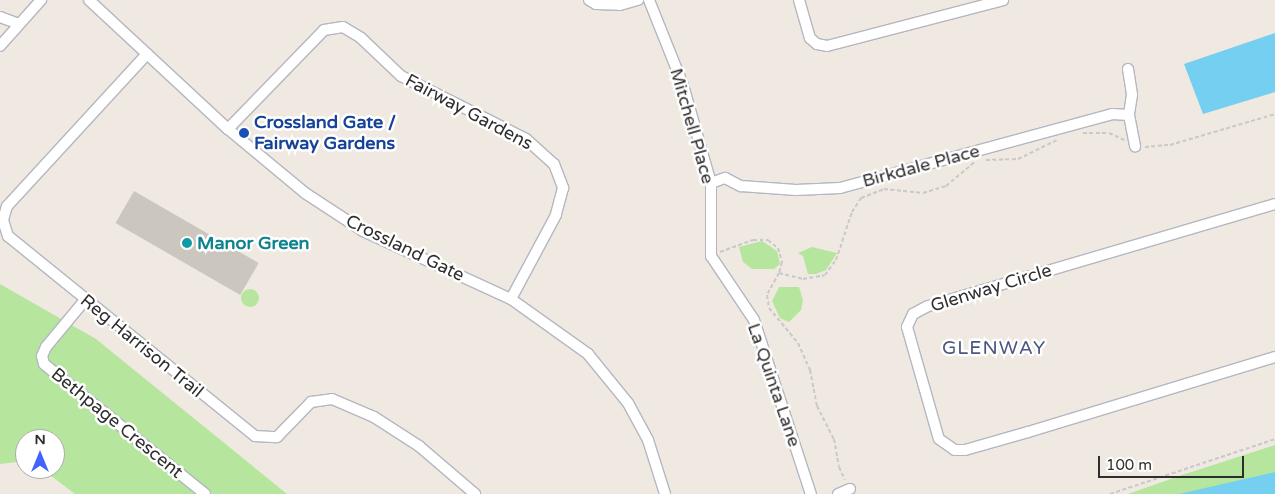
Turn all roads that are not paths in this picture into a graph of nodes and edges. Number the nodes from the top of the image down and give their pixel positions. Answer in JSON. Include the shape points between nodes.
{"nodes":[{"id":1,"x":41,"y":0,"type":"edge"},
{"id":2,"x":589,"y":0,"type":"edge"},
{"id":3,"x":638,"y":0,"type":"edge"},
{"id":4,"x":649,"y":0,"type":"edge"},
{"id":5,"x":799,"y":0,"type":"edge"},
{"id":6,"x":1003,"y":0,"type":"edge"},
{"id":7,"x":93,"y":1,"type":"edge"},
{"id":8,"x":0,"y":16,"type":"edge"},
{"id":9,"x":19,"y":24,"type":"junction"},
{"id":10,"x":0,"y":46,"type":"edge"},
{"id":11,"x":147,"y":54,"type":"junction"},
{"id":12,"x":1128,"y":69,"type":"dead end"},
{"id":13,"x":1129,"y":115,"type":"junction"},
{"id":14,"x":228,"y":129,"type":"junction"},
{"id":15,"x":1135,"y":146,"type":"road end"},
{"id":16,"x":711,"y":183,"type":"junction"},
{"id":17,"x":1275,"y":204,"type":"edge"},
{"id":18,"x":712,"y":256,"type":"joint"},
{"id":19,"x":511,"y":299,"type":"junction"},
{"id":20,"x":85,"y":300,"type":"junction"},
{"id":21,"x":1275,"y":357,"type":"edge"},
{"id":22,"x":850,"y":490,"type":"road end"},
{"id":23,"x":205,"y":494,"type":"edge"},
{"id":24,"x":475,"y":494,"type":"edge"},
{"id":25,"x":665,"y":494,"type":"edge"},
{"id":26,"x":811,"y":494,"type":"edge"},
{"id":27,"x":838,"y":494,"type":"edge"}],
"edges":[{"from":1,"to":9,"type":"street"},
{"from":2,"to":3,"type":"street","via":[[596,4],[620,5]]},
{"from":4,"to":16,"type":"street","name":"Mitchell Place","via":[[683,85]]},
{"from":5,"to":6,"type":"street","via":[[810,38],[817,44],[828,46]]},
{"from":7,"to":11,"type":"street","name":"Crossland Gate"},
{"from":8,"to":9,"type":"street"},
{"from":9,"to":10,"type":"street"},
{"from":11,"to":14,"type":"street","name":"Crossland Gate"},
{"from":11,"to":20,"type":"street","name":"Reg Harrison Trail","via":[[12,199],[4,213],[4,228],[8,236]]},
{"from":12,"to":13,"type":"street","via":[[1132,95]]},
{"from":13,"to":15,"type":"street"},
{"from":13,"to":16,"type":"street","name":"Birkdale Place","via":[[1112,114],[840,188],[796,190],[741,186],[725,178]]},
{"from":14,"to":19,"type":"street","name":"Crossland Gate","via":[[305,193],[363,231]]},
{"from":14,"to":19,"type":"street","name":"Fairway Gardens","via":[[324,30],[343,27],[361,38],[401,76],[526,139],[554,164],[563,188],[556,215]]},
{"from":16,"to":18,"type":"street","name":"Mitchell Place"},
{"from":17,"to":21,"type":"street","name":"Glenway Circle","via":[[928,306],[914,314],[907,327],[908,340],[939,439],[955,450],[1011,437]]},
{"from":18,"to":26,"type":"street","name":"La Quinta Lane","via":[[754,320]]},
{"from":19,"to":25,"type":"street","name":"Crossland Gate","via":[[573,342],[608,374],[648,440]]},
{"from":20,"to":23,"type":"street","name":"Bethpage Crescent","via":[[46,347],[42,356],[44,364]]},
{"from":20,"to":24,"type":"street","name":"Reg Harrison Trail","via":[[255,436],[277,437],[311,402],[332,399],[368,414],[406,436],[441,462]]},
{"from":22,"to":27,"type":"street"}]}
